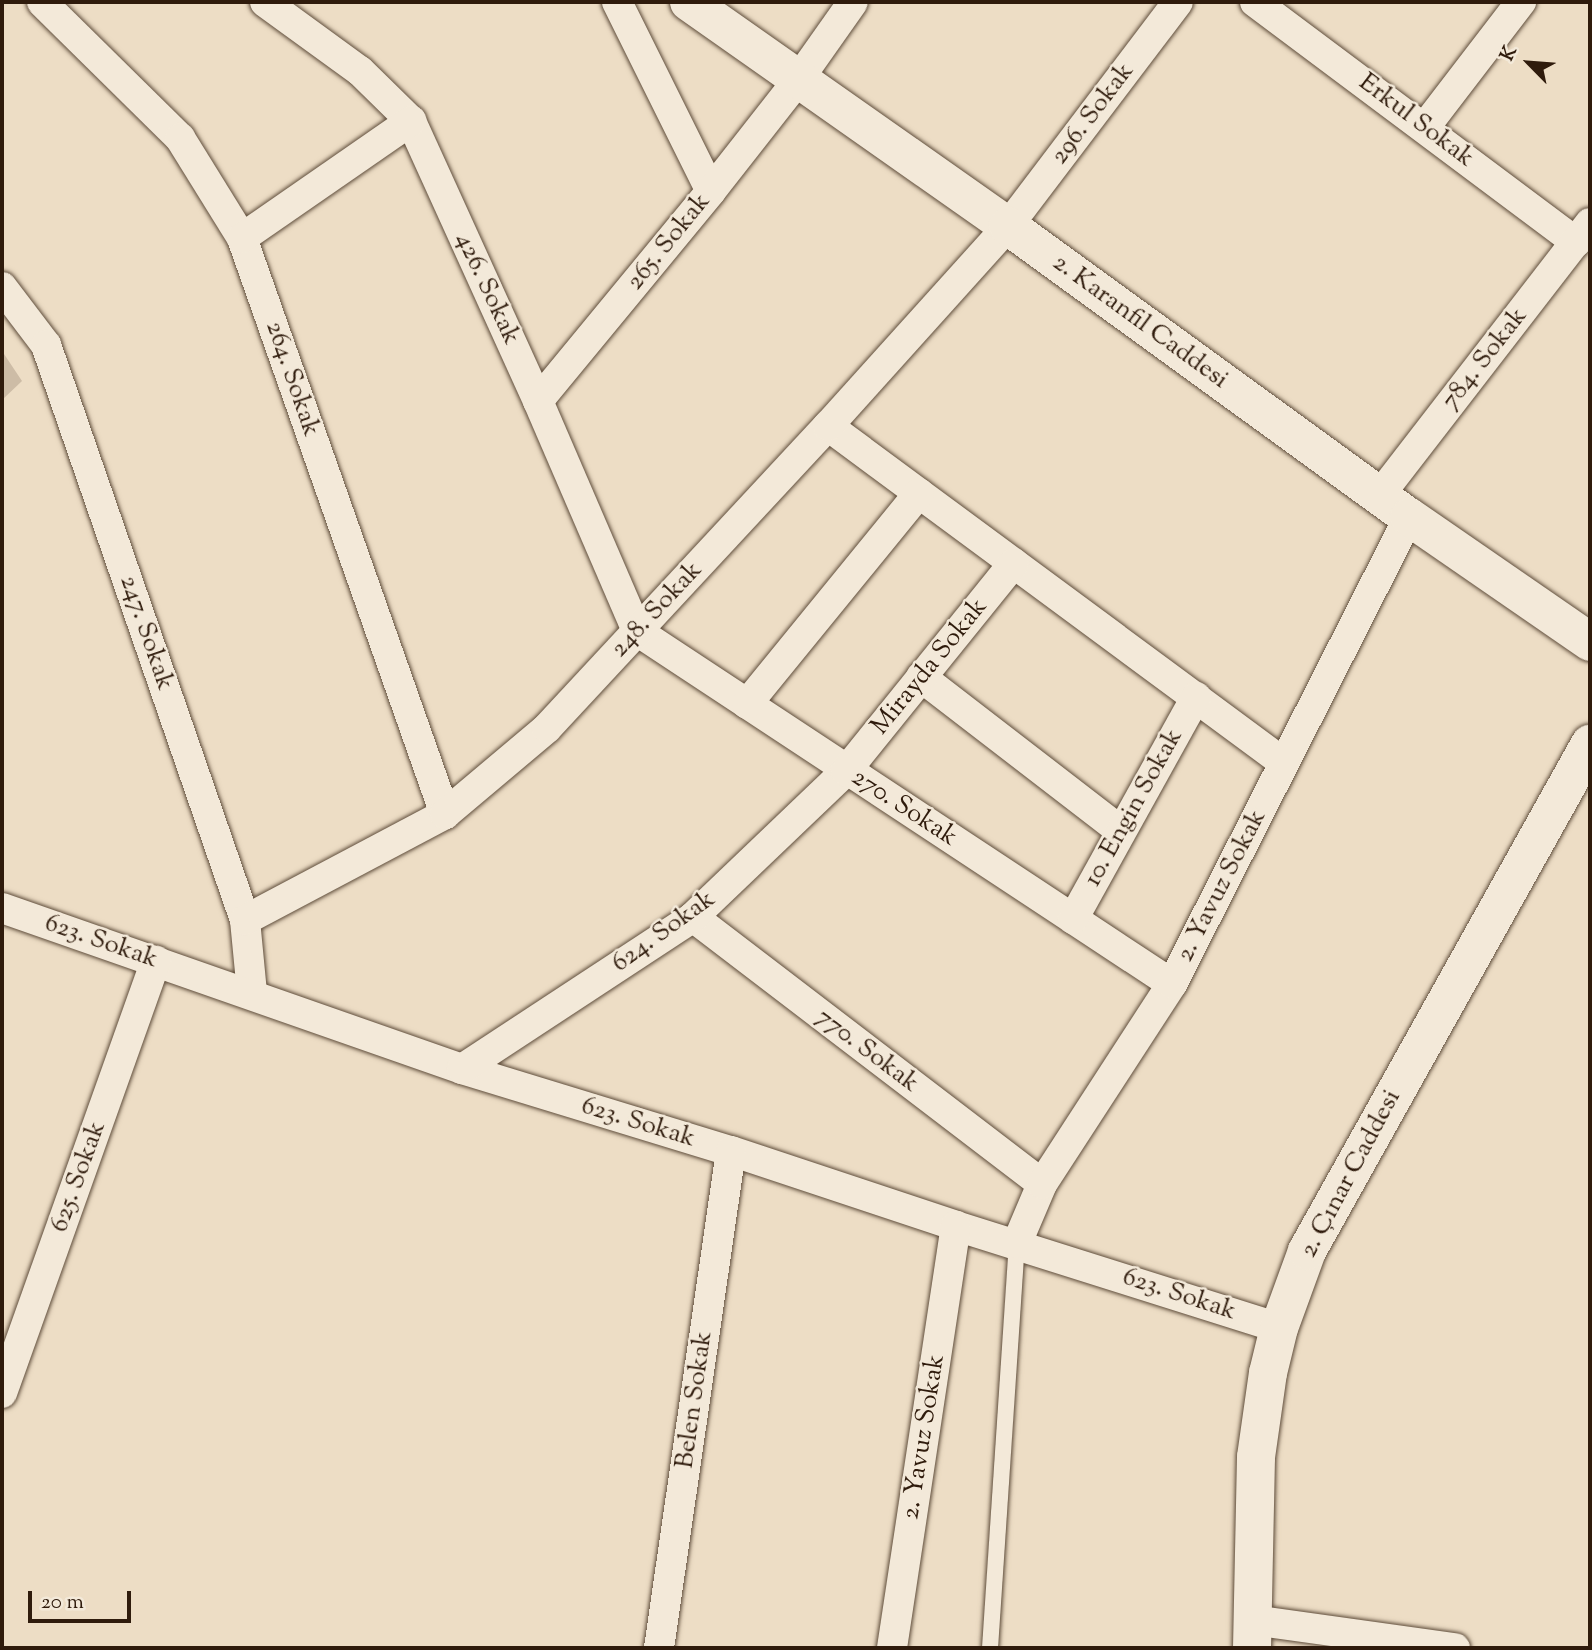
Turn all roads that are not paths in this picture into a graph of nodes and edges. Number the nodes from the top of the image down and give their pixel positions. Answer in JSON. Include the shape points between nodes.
{"nodes":[{"id":1,"x":42,"y":2,"type":"edge"},
{"id":2,"x":265,"y":2,"type":"edge"},
{"id":3,"x":617,"y":2,"type":"edge"},
{"id":4,"x":689,"y":2,"type":"edge"},
{"id":5,"x":853,"y":2,"type":"edge"},
{"id":6,"x":1178,"y":2,"type":"edge"},
{"id":7,"x":1255,"y":2,"type":"edge"},
{"id":8,"x":1521,"y":2,"type":"edge"},
{"id":9,"x":798,"y":80,"type":"junction"},
{"id":10,"x":411,"y":121,"type":"junction"},
{"id":11,"x":1425,"y":127,"type":"junction"},
{"id":12,"x":711,"y":191,"type":"junction"},
{"id":13,"x":1008,"y":226,"type":"junction"},
{"id":14,"x":1583,"y":233,"type":"edge"},
{"id":15,"x":242,"y":237,"type":"junction"},
{"id":16,"x":2,"y":286,"type":"edge"},
{"id":17,"x":538,"y":401,"type":"junction"},
{"id":18,"x":828,"y":426,"type":"junction"},
{"id":19,"x":919,"y":493,"type":"junction"},
{"id":20,"x":1394,"y":507,"type":"junction"},
{"id":21,"x":1014,"y":563,"type":"junction"},
{"id":22,"x":637,"y":631,"type":"junction"},
{"id":23,"x":1590,"y":642,"type":"edge"},
{"id":24,"x":921,"y":677,"type":"junction"},
{"id":25,"x":1196,"y":697,"type":"junction"},
{"id":26,"x":747,"y":704,"type":"junction"},
{"id":27,"x":1588,"y":751,"type":"edge"},
{"id":28,"x":1284,"y":763,"type":"junction"},
{"id":29,"x":846,"y":771,"type":"junction"},
{"id":30,"x":445,"y":814,"type":"junction"},
{"id":31,"x":1121,"y":831,"type":"junction"},
{"id":32,"x":2,"y":908,"type":"edge"},
{"id":33,"x":692,"y":918,"type":"junction"},
{"id":34,"x":1073,"y":919,"type":"junction"},
{"id":35,"x":246,"y":920,"type":"junction"},
{"id":36,"x":156,"y":961,"type":"junction"},
{"id":37,"x":1172,"y":984,"type":"junction"},
{"id":38,"x":252,"y":993,"type":"junction"},
{"id":39,"x":462,"y":1069,"type":"junction"},
{"id":40,"x":731,"y":1151,"type":"junction"},
{"id":41,"x":1042,"y":1184,"type":"junction"},
{"id":42,"x":956,"y":1226,"type":"junction"},
{"id":43,"x":1017,"y":1243,"type":"junction"},
{"id":44,"x":1279,"y":1328,"type":"junction"},
{"id":45,"x":2,"y":1393,"type":"edge"},
{"id":46,"x":1252,"y":1634,"type":"edge"},
{"id":47,"x":659,"y":1648,"type":"edge"},
{"id":48,"x":892,"y":1648,"type":"edge"},
{"id":49,"x":990,"y":1648,"type":"edge"},
{"id":50,"x":1455,"y":1648,"type":"edge"}],
"edges":[{"from":1,"to":15,"type":"street","name":"264. Sokak","via":[[180,138]]},
{"from":2,"to":10,"type":"street","name":"426. Sokak","via":[[360,71]]},
{"from":3,"to":12,"type":"street"},
{"from":4,"to":9,"type":"street","name":"2. Karanfil Caddesi"},
{"from":5,"to":9,"type":"street","name":"265. Sokak"},
{"from":6,"to":13,"type":"street","name":"296. Sokak"},
{"from":7,"to":11,"type":"street","name":"Erkul Sokak"},
{"from":8,"to":11,"type":"street"},
{"from":9,"to":12,"type":"street","name":"265. Sokak"},
{"from":9,"to":13,"type":"street","name":"2. Karanfil Caddesi"},
{"from":10,"to":15,"type":"street"},
{"from":10,"to":17,"type":"street","name":"426. Sokak"},
{"from":11,"to":14,"type":"street","name":"Erkul Sokak"},
{"from":12,"to":17,"type":"street","name":"265. Sokak"},
{"from":13,"to":18,"type":"street","name":"248. Sokak"},
{"from":13,"to":20,"type":"street","name":"2. Karanfil Caddesi"},
{"from":14,"to":20,"type":"street","name":"784. Sokak"},
{"from":15,"to":30,"type":"street","name":"264. Sokak"},
{"from":16,"to":35,"type":"street","name":"247. Sokak","via":[[46,345]]},
{"from":17,"to":22,"type":"street","name":"426. Sokak"},
{"from":18,"to":19,"type":"street"},
{"from":18,"to":22,"type":"street","name":"248. Sokak"},
{"from":19,"to":21,"type":"street"},
{"from":19,"to":26,"type":"street"},
{"from":20,"to":23,"type":"street","name":"2. Karanfil Caddesi"},
{"from":20,"to":28,"type":"street","name":"2. Yavuz Sokak"},
{"from":21,"to":24,"type":"street","name":"Mirayda Sokak"},
{"from":21,"to":25,"type":"street"},
{"from":22,"to":26,"type":"street","name":"270. Sokak"},
{"from":22,"to":30,"type":"street","name":"248. Sokak","via":[[547,728]]},
{"from":24,"to":29,"type":"street","name":"Mirayda Sokak"},
{"from":24,"to":31,"type":"street"},
{"from":25,"to":28,"type":"street"},
{"from":25,"to":31,"type":"street","name":"10. Engin Sokak"},
{"from":26,"to":29,"type":"street","name":"270. Sokak"},
{"from":27,"to":44,"type":"street","name":"2. Çınar Caddesi","via":[[1307,1251]]},
{"from":28,"to":37,"type":"street","name":"2. Yavuz Sokak"},
{"from":29,"to":33,"type":"street","name":"624. Sokak"},
{"from":29,"to":34,"type":"street","name":"270. Sokak"},
{"from":30,"to":35,"type":"street","name":"248. Sokak"},
{"from":31,"to":34,"type":"street","name":"10. Engin Sokak"},
{"from":32,"to":36,"type":"street","name":"623. Sokak"},
{"from":33,"to":39,"type":"street","name":"624. Sokak"},
{"from":33,"to":41,"type":"street","name":"770. Sokak"},
{"from":34,"to":37,"type":"street","name":"270. Sokak"},
{"from":35,"to":38,"type":"street","name":"247. Sokak"},
{"from":36,"to":38,"type":"street","name":"623. Sokak"},
{"from":36,"to":45,"type":"street","name":"625. Sokak"},
{"from":37,"to":41,"type":"street","name":"2. Yavuz Sokak"},
{"from":38,"to":39,"type":"street","name":"623. Sokak"},
{"from":39,"to":40,"type":"street","name":"623. Sokak"},
{"from":40,"to":42,"type":"street","name":"623. Sokak"},
{"from":40,"to":47,"type":"street","name":"Belen Sokak"},
{"from":41,"to":43,"type":"street","name":"2. Yavuz Sokak"},
{"from":42,"to":43,"type":"street","name":"623. Sokak"},
{"from":42,"to":48,"type":"street","name":"2. Yavuz Sokak"},
{"from":43,"to":44,"type":"street","name":"623. Sokak"},
{"from":43,"to":49,"type":"lane"},
{"from":44,"to":46,"type":"street","name":"2. Çınar Caddesi","via":[[1256,1457]]},
{"from":46,"to":50,"type":"street"}]}
